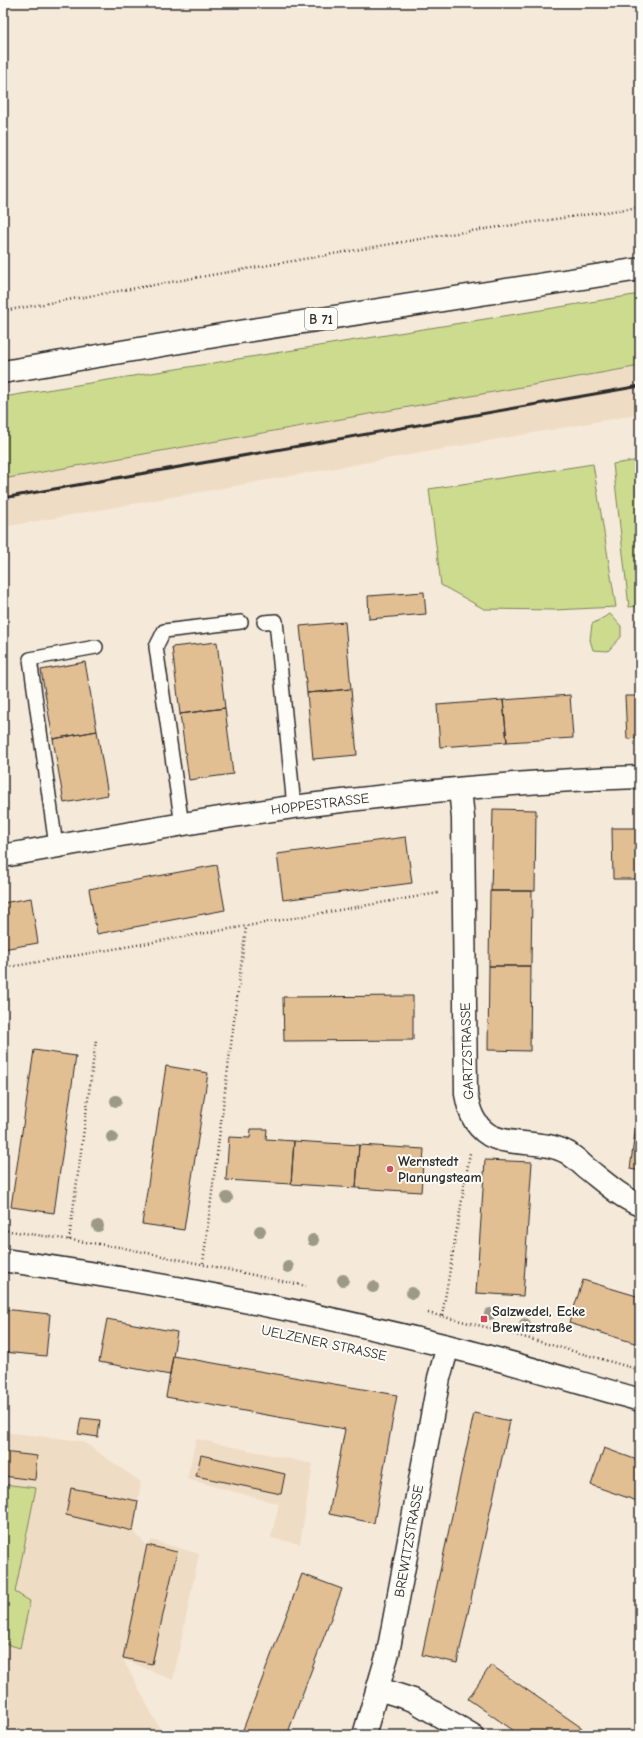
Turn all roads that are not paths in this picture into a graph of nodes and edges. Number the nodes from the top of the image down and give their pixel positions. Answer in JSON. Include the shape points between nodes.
{"nodes":[{"id":1,"x":640,"y":269,"type":"edge"},
{"id":2,"x":3,"y":372,"type":"edge"},
{"id":3,"x":241,"y":622,"type":"dead end"},
{"id":4,"x":264,"y":622,"type":"dead end"},
{"id":5,"x":96,"y":647,"type":"dead end"},
{"id":6,"x":640,"y":777,"type":"edge"},
{"id":7,"x":460,"y":789,"type":"junction"},
{"id":8,"x":294,"y":807,"type":"junction"},
{"id":9,"x":182,"y":825,"type":"junction"},
{"id":10,"x":56,"y":846,"type":"junction"},
{"id":11,"x":3,"y":856,"type":"edge"},
{"id":12,"x":640,"y":1205,"type":"edge"},
{"id":13,"x":3,"y":1260,"type":"edge"},
{"id":14,"x":448,"y":1346,"type":"junction"},
{"id":15,"x":640,"y":1400,"type":"edge"},
{"id":16,"x":379,"y":1689,"type":"junction"},
{"id":17,"x":364,"y":1735,"type":"edge"},
{"id":18,"x":472,"y":1735,"type":"edge"}],
"edges":[{"from":1,"to":2,"type":"street","number":"B 71"},
{"from":3,"to":9,"type":"lane","via":[[164,631],[156,647]]},
{"from":4,"to":8,"type":"lane","via":[[276,621]]},
{"from":5,"to":10,"type":"lane","via":[[30,659]]},
{"from":6,"to":7,"type":"street","name":"HOPPESTRASSE","via":[[574,779]]},
{"from":7,"to":8,"type":"street","name":"HOPPESTRASSE"},
{"from":7,"to":12,"type":"street","name":"GARTZSTRASSE","via":[[463,818],[466,1094],[470,1114],[479,1127],[489,1135],[505,1140],[548,1145],[569,1154],[626,1199]]},
{"from":8,"to":9,"type":"street","name":"HOPPESTRASSE"},
{"from":9,"to":10,"type":"street","name":"HOPPESTRASSE"},
{"from":10,"to":11,"type":"street","name":"HOPPESTRASSE"},
{"from":13,"to":14,"type":"street","name":"UELZENER STRASSE","via":[[114,1277],[234,1300]]},
{"from":14,"to":15,"type":"street","name":"UELZENER STRASSE"},
{"from":14,"to":16,"type":"street","name":"BREWITZSTRASSE","via":[[439,1378],[388,1653]]},
{"from":16,"to":17,"type":"street","name":"BREWITZSTRASSE"},
{"from":16,"to":18,"type":"street","via":[[413,1700]]}]}
